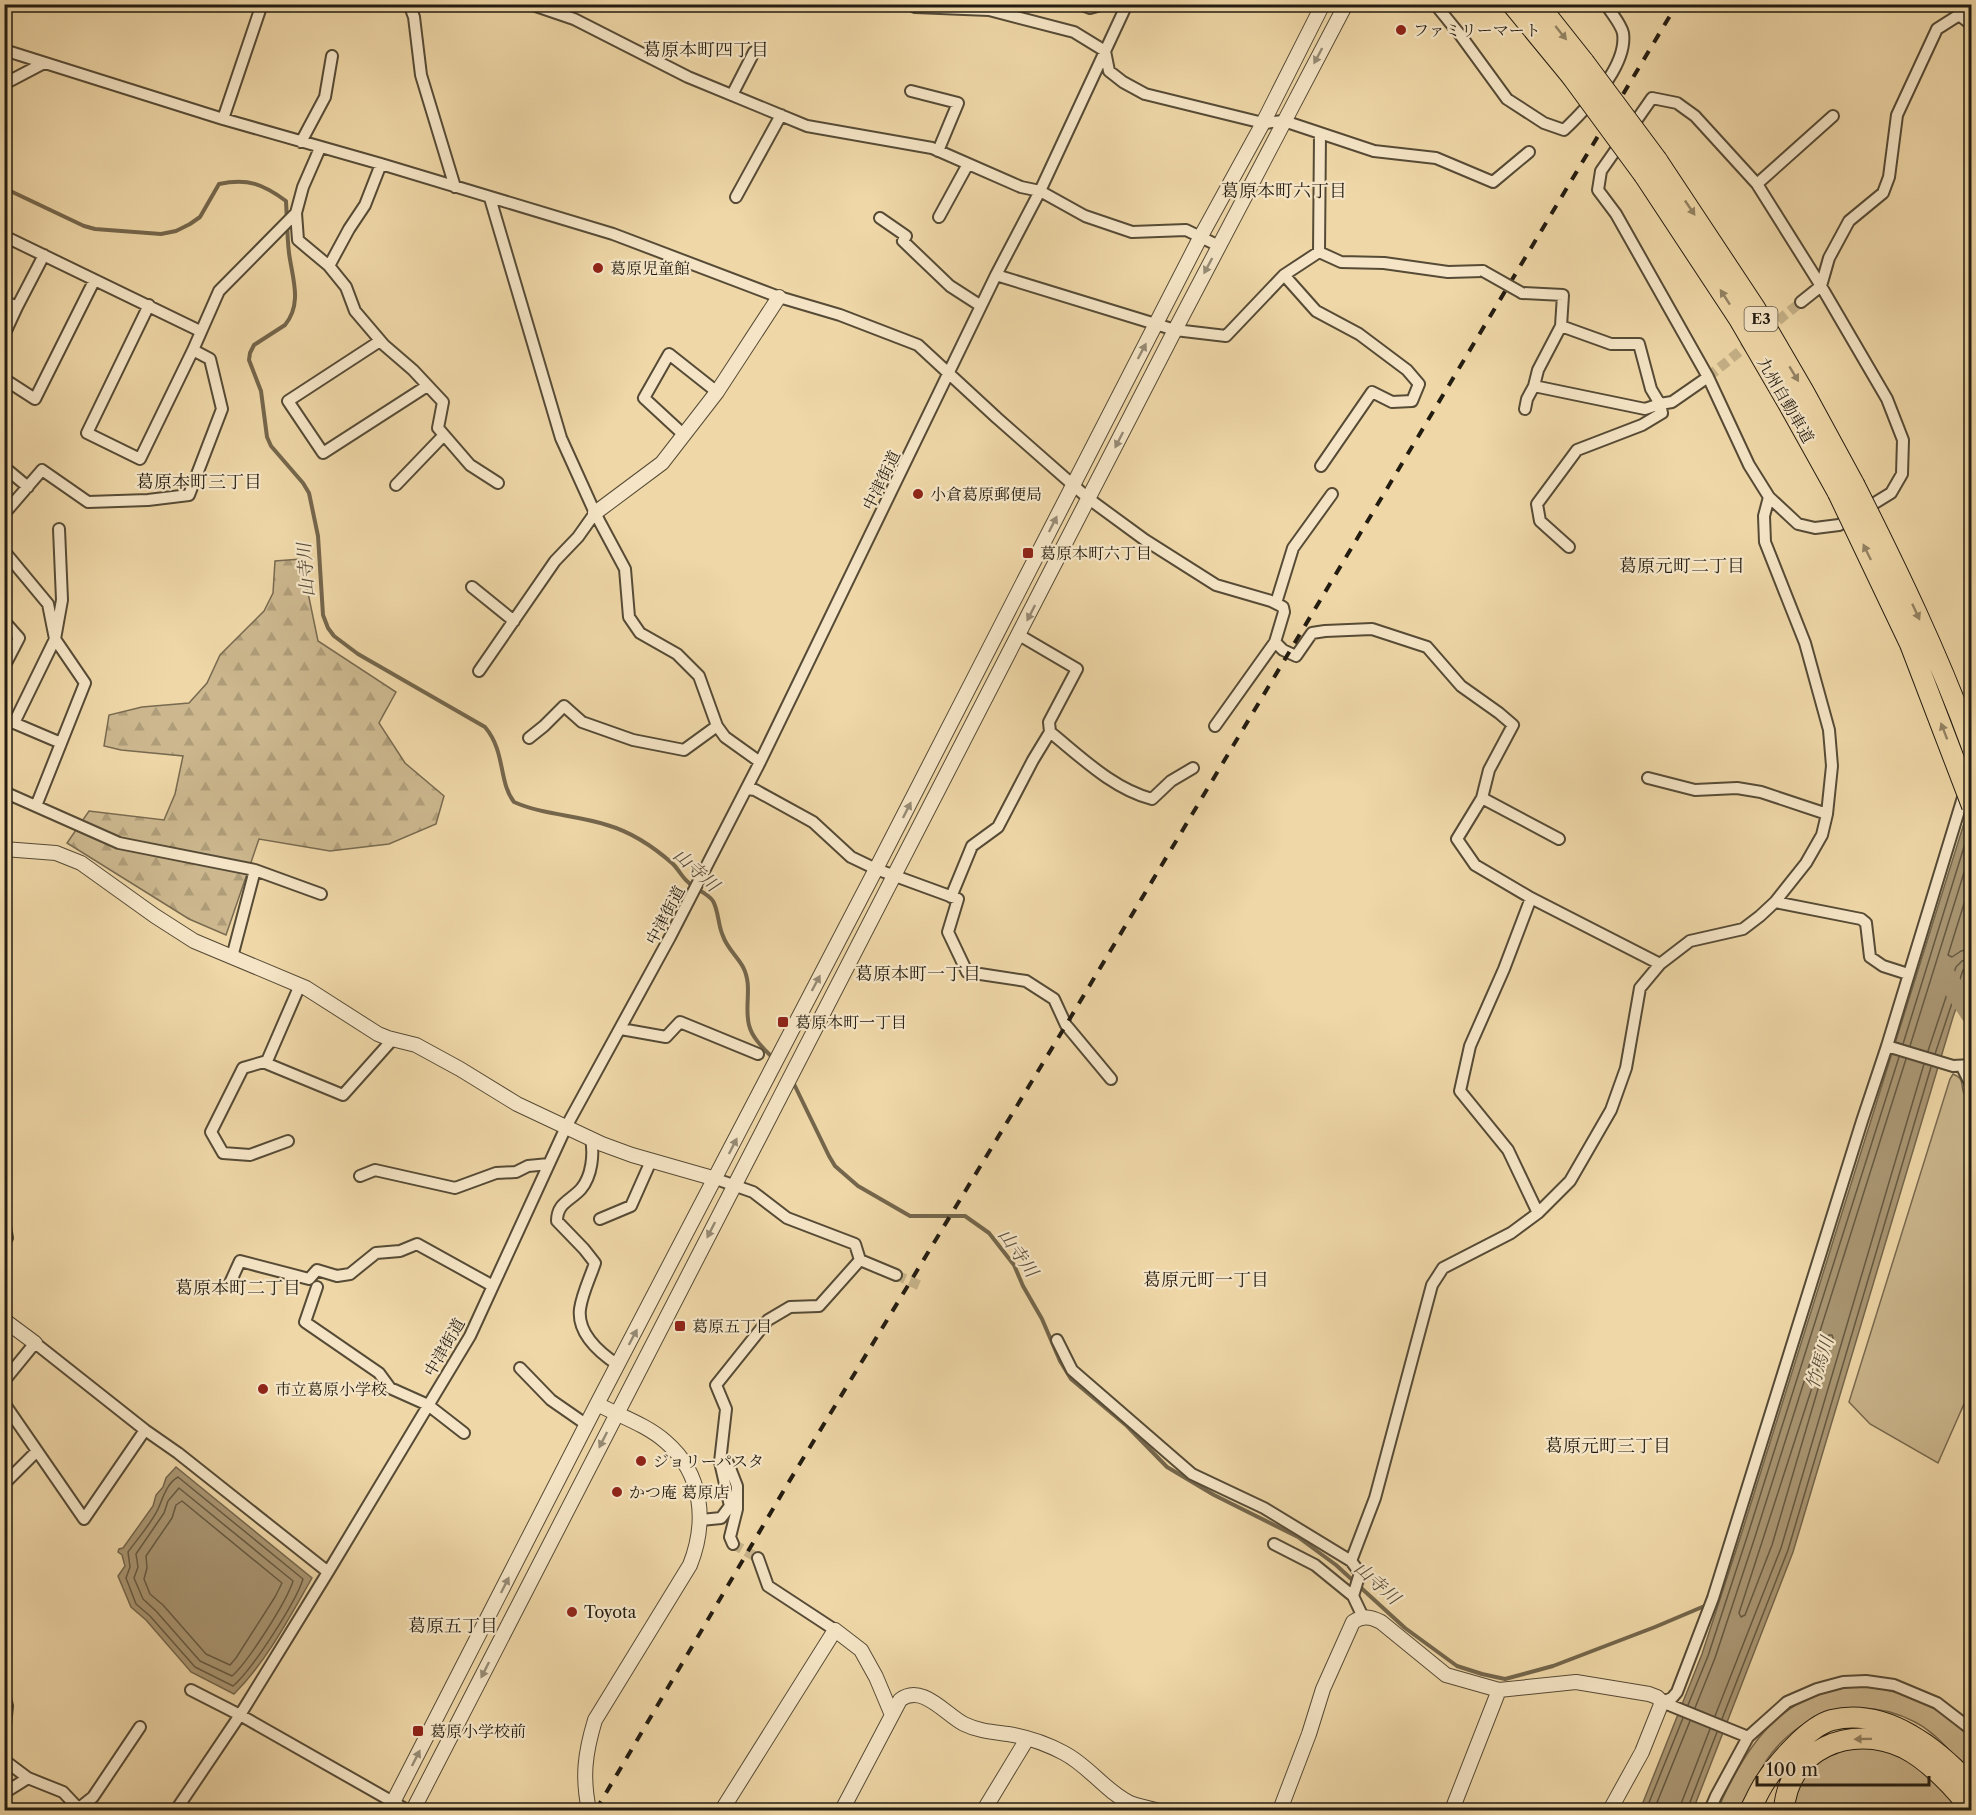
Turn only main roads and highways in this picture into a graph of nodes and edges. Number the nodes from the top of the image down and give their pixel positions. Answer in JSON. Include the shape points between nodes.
{"nodes":[{"id":1,"x":1512,"y":4,"type":"edge"},
{"id":2,"x":1538,"y":4,"type":"edge"},
{"id":3,"x":1578,"y":69,"type":"junction"},
{"id":4,"x":1846,"y":489,"type":"junction"},
{"id":5,"x":1971,"y":747,"type":"edge"},
{"id":6,"x":1971,"y":806,"type":"edge"},
{"id":7,"x":1787,"y":1755,"type":"junction"},
{"id":8,"x":1960,"y":1782,"type":"edge"},
{"id":9,"x":1750,"y":1810,"type":"edge"},
{"id":10,"x":1763,"y":1810,"type":"edge"},
{"id":11,"x":1784,"y":1810,"type":"edge"},
{"id":12,"x":1971,"y":1810,"type":"edge"}],
"edges":[{"from":1,"to":3,"type":"highway","name":"九州自動車道"},
{"from":2,"to":3,"type":"highway","name":"九州自動車道","one_way":true},
{"from":4,"to":3,"type":"highway","name":"九州自動車道","number":"E3","one_way":true,"bridge":true},
{"from":3,"to":4,"type":"highway","name":"九州自動車道","number":"E3","one_way":true,"bridge":true,"via":[[1657,160],[1755,309],[1804,392]]},
{"from":4,"to":5,"type":"highway","name":"九州自動車道","number":"E3","one_way":true,"bridge":true,"via":[[1884,543],[1928,637]]},
{"from":6,"to":4,"type":"highway","name":"九州自動車道","number":"E3","one_way":true,"bridge":true},
{"from":7,"to":8,"type":"highway","via":[[1818,1726],[1831,1720],[1862,1718],[1912,1735],[1929,1747]]},
{"from":7,"to":9,"type":"highway","via":[[1763,1784]]},
{"from":7,"to":10,"type":"highway"},
{"from":8,"to":11,"type":"highway","one_way":true,"via":[[1889,1742],[1841,1741],[1818,1749],[1798,1768],[1788,1787]]},
{"from":8,"to":12,"type":"highway"}]}
